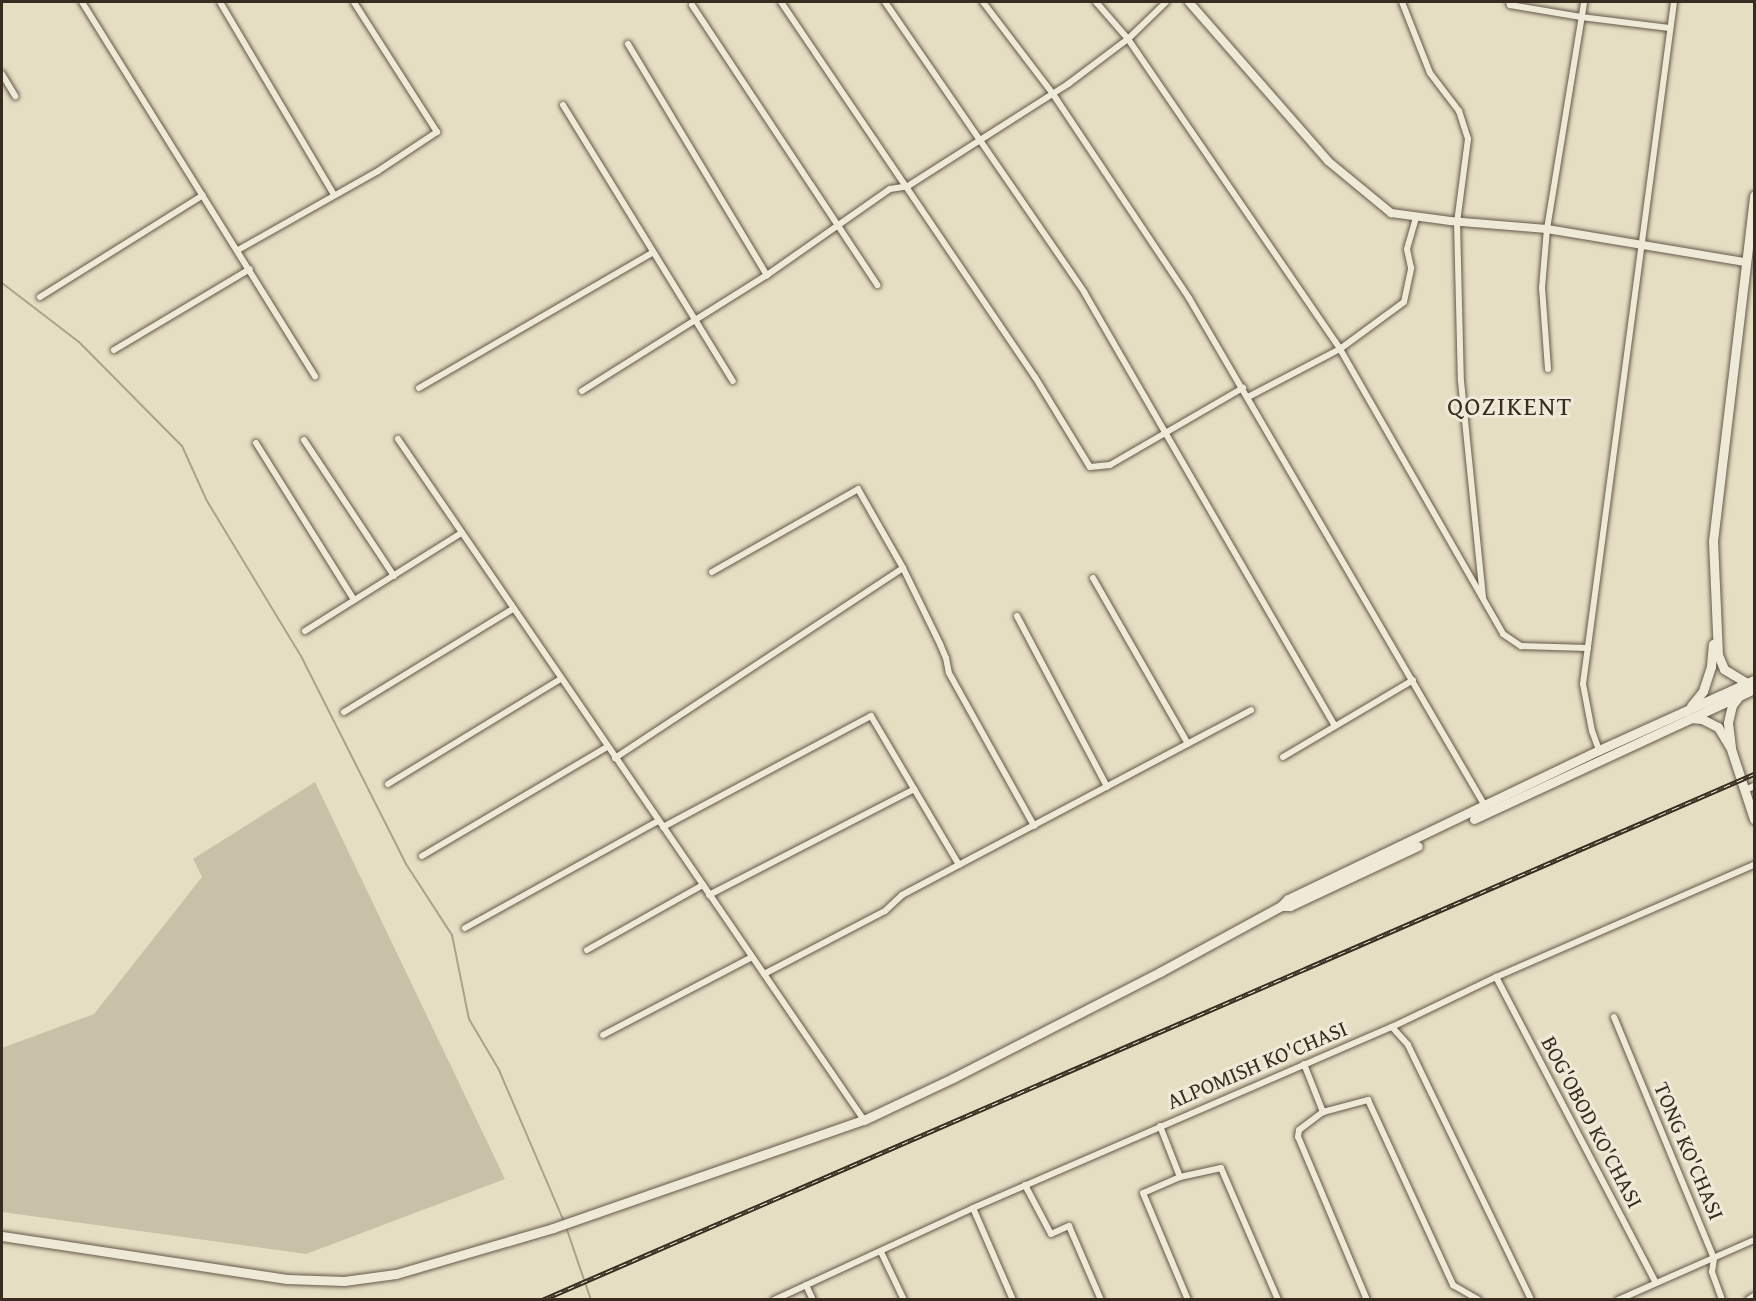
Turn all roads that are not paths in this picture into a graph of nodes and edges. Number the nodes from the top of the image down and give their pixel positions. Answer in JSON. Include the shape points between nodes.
{"nodes":[{"id":1,"x":82,"y":2,"type":"edge"},
{"id":2,"x":220,"y":2,"type":"edge"},
{"id":3,"x":354,"y":2,"type":"edge"},
{"id":4,"x":782,"y":2,"type":"edge"},
{"id":5,"x":885,"y":2,"type":"edge"},
{"id":6,"x":983,"y":2,"type":"edge"},
{"id":7,"x":1096,"y":2,"type":"edge"},
{"id":8,"x":1166,"y":2,"type":"edge"},
{"id":9,"x":1190,"y":2,"type":"edge"},
{"id":10,"x":1402,"y":2,"type":"edge"},
{"id":11,"x":1509,"y":2,"type":"edge"},
{"id":12,"x":1584,"y":2,"type":"edge"},
{"id":13,"x":1674,"y":2,"type":"edge"},
{"id":14,"x":692,"y":5,"type":"dead end"},
{"id":15,"x":1581,"y":17,"type":"junction"},
{"id":16,"x":1669,"y":28,"type":"junction"},
{"id":17,"x":1128,"y":39,"type":"junction"},
{"id":18,"x":628,"y":44,"type":"dead end"},
{"id":19,"x":2,"y":75,"type":"edge"},
{"id":20,"x":1053,"y":93,"type":"junction"},
{"id":21,"x":15,"y":96,"type":"dead end"},
{"id":22,"x":563,"y":105,"type":"dead end"},
{"id":23,"x":980,"y":142,"type":"junction"},
{"id":24,"x":908,"y":186,"type":"junction"},
{"id":25,"x":203,"y":195,"type":"junction"},
{"id":26,"x":334,"y":195,"type":"junction"},
{"id":27,"x":1755,"y":195,"type":"edge"},
{"id":28,"x":1416,"y":216,"type":"junction"},
{"id":29,"x":1457,"y":222,"type":"junction"},
{"id":30,"x":836,"y":226,"type":"junction"},
{"id":31,"x":1547,"y":229,"type":"junction"},
{"id":32,"x":1640,"y":243,"type":"junction"},
{"id":33,"x":238,"y":250,"type":"junction"},
{"id":34,"x":652,"y":253,"type":"junction"},
{"id":35,"x":1745,"y":262,"type":"junction"},
{"id":36,"x":250,"y":270,"type":"junction"},
{"id":37,"x":767,"y":275,"type":"junction"},
{"id":38,"x":877,"y":285,"type":"dead end"},
{"id":39,"x":40,"y":297,"type":"dead end"},
{"id":40,"x":693,"y":321,"type":"junction"},
{"id":41,"x":114,"y":350,"type":"dead end"},
{"id":42,"x":1340,"y":350,"type":"junction"},
{"id":43,"x":1548,"y":369,"type":"dead end"},
{"id":44,"x":315,"y":376,"type":"dead end"},
{"id":45,"x":733,"y":381,"type":"dead end"},
{"id":46,"x":419,"y":388,"type":"dead end"},
{"id":47,"x":1243,"y":388,"type":"junction"},
{"id":48,"x":582,"y":391,"type":"dead end"},
{"id":49,"x":1248,"y":397,"type":"junction"},
{"id":50,"x":1165,"y":433,"type":"junction"},
{"id":51,"x":398,"y":439,"type":"dead end"},
{"id":52,"x":304,"y":440,"type":"dead end"},
{"id":53,"x":256,"y":442,"type":"dead end"},
{"id":54,"x":461,"y":534,"type":"junction"},
{"id":55,"x":903,"y":568,"type":"junction"},
{"id":56,"x":712,"y":572,"type":"dead end"},
{"id":57,"x":394,"y":576,"type":"junction"},
{"id":58,"x":1093,"y":578,"type":"dead end"},
{"id":59,"x":354,"y":600,"type":"junction"},
{"id":60,"x":1483,"y":600,"type":"junction"},
{"id":61,"x":513,"y":609,"type":"junction"},
{"id":62,"x":1715,"y":615,"type":"junction"},
{"id":63,"x":1017,"y":616,"type":"dead end"},
{"id":64,"x":306,"y":631,"type":"dead end"},
{"id":65,"x":1588,"y":648,"type":"junction"},
{"id":66,"x":561,"y":679,"type":"junction"},
{"id":67,"x":1413,"y":680,"type":"junction"},
{"id":68,"x":1752,"y":684,"type":"edge"},
{"id":69,"x":1740,"y":696,"type":"junction"},
{"id":70,"x":1251,"y":710,"type":"dead end"},
{"id":71,"x":344,"y":712,"type":"dead end"},
{"id":72,"x":1689,"y":714,"type":"junction"},
{"id":73,"x":1335,"y":726,"type":"junction"},
{"id":74,"x":1188,"y":744,"type":"junction"},
{"id":75,"x":607,"y":747,"type":"junction"},
{"id":76,"x":1731,"y":749,"type":"junction"},
{"id":77,"x":1599,"y":750,"type":"junction"},
{"id":78,"x":1283,"y":757,"type":"dead end"},
{"id":79,"x":615,"y":758,"type":"junction"},
{"id":80,"x":387,"y":784,"type":"dead end"},
{"id":81,"x":1755,"y":786,"type":"edge"},
{"id":82,"x":1107,"y":787,"type":"junction"},
{"id":83,"x":914,"y":789,"type":"junction"},
{"id":84,"x":1744,"y":791,"type":"junction"},
{"id":85,"x":1486,"y":806,"type":"junction"},
{"id":86,"x":1755,"y":819,"type":"edge"},
{"id":87,"x":658,"y":820,"type":"junction"},
{"id":88,"x":1034,"y":826,"type":"junction"},
{"id":89,"x":663,"y":827,"type":"junction"},
{"id":90,"x":422,"y":856,"type":"dead end"},
{"id":91,"x":959,"y":865,"type":"junction"},
{"id":92,"x":1755,"y":865,"type":"edge"},
{"id":93,"x":703,"y":885,"type":"junction"},
{"id":94,"x":709,"y":895,"type":"junction"},
{"id":95,"x":1281,"y":906,"type":"junction"},
{"id":96,"x":465,"y":928,"type":"dead end"},
{"id":97,"x":587,"y":950,"type":"dead end"},
{"id":98,"x":752,"y":957,"type":"junction"},
{"id":99,"x":764,"y":974,"type":"junction"},
{"id":100,"x":1496,"y":977,"type":"junction"},
{"id":101,"x":1614,"y":1017,"type":"dead end"},
{"id":102,"x":1392,"y":1027,"type":"junction"},
{"id":103,"x":603,"y":1035,"type":"dead end"},
{"id":104,"x":1304,"y":1064,"type":"junction"},
{"id":105,"x":1323,"y":1112,"type":"junction"},
{"id":106,"x":864,"y":1120,"type":"junction"},
{"id":107,"x":1160,"y":1126,"type":"junction"},
{"id":108,"x":1180,"y":1177,"type":"junction"},
{"id":109,"x":1025,"y":1185,"type":"junction"},
{"id":110,"x":973,"y":1208,"type":"junction"},
{"id":111,"x":2,"y":1236,"type":"edge"},
{"id":112,"x":1755,"y":1240,"type":"edge"},
{"id":113,"x":881,"y":1252,"type":"junction"},
{"id":114,"x":1714,"y":1258,"type":"junction"},
{"id":115,"x":1656,"y":1283,"type":"junction"},
{"id":116,"x":806,"y":1285,"type":"junction"},
{"id":117,"x":1755,"y":1296,"type":"edge"},
{"id":118,"x":774,"y":1299,"type":"edge"},
{"id":119,"x":813,"y":1299,"type":"edge"},
{"id":120,"x":904,"y":1299,"type":"edge"},
{"id":121,"x":1013,"y":1299,"type":"edge"},
{"id":122,"x":1101,"y":1299,"type":"edge"},
{"id":123,"x":1188,"y":1299,"type":"edge"},
{"id":124,"x":1278,"y":1299,"type":"edge"},
{"id":125,"x":1367,"y":1299,"type":"edge"},
{"id":126,"x":1479,"y":1299,"type":"edge"},
{"id":127,"x":1532,"y":1299,"type":"edge"},
{"id":128,"x":1618,"y":1299,"type":"edge"},
{"id":129,"x":1722,"y":1299,"type":"edge"},
{"id":130,"x":1748,"y":1299,"type":"edge"}],
"edges":[{"from":1,"to":25,"type":"street"},
{"from":2,"to":26,"type":"street"},
{"from":3,"to":26,"type":"street","via":[[437,132]]},
{"from":4,"to":24,"type":"street"},
{"from":5,"to":23,"type":"street"},
{"from":6,"to":20,"type":"street"},
{"from":7,"to":17,"type":"street"},
{"from":8,"to":17,"type":"street"},
{"from":9,"to":28,"type":"street","via":[[1328,161],[1391,213]]},
{"from":10,"to":29,"type":"street","via":[[1430,72],[1459,111],[1468,139]]},
{"from":11,"to":15,"type":"street"},
{"from":12,"to":15,"type":"street"},
{"from":13,"to":16,"type":"street"},
{"from":14,"to":30,"type":"street"},
{"from":15,"to":16,"type":"street"},
{"from":15,"to":31,"type":"street"},
{"from":16,"to":32,"type":"street"},
{"from":17,"to":20,"type":"street"},
{"from":17,"to":42,"type":"street"},
{"from":18,"to":37,"type":"street"},
{"from":19,"to":21,"type":"street"},
{"from":20,"to":23,"type":"street"},
{"from":20,"to":47,"type":"street","via":[[1189,298]]},
{"from":22,"to":34,"type":"street"},
{"from":23,"to":24,"type":"street"},
{"from":23,"to":50,"type":"street","via":[[1084,292]]},
{"from":24,"to":30,"type":"street","via":[[890,189]]},
{"from":24,"to":50,"type":"street","via":[[1090,467],[1110,465]]},
{"from":25,"to":33,"type":"street"},
{"from":25,"to":39,"type":"street"},
{"from":26,"to":33,"type":"street"},
{"from":27,"to":35,"type":"main road"},
{"from":28,"to":29,"type":"street"},
{"from":28,"to":42,"type":"street","via":[[1407,249],[1411,268],[1404,302]]},
{"from":29,"to":31,"type":"street"},
{"from":29,"to":60,"type":"street","via":[[1461,381]]},
{"from":30,"to":37,"type":"street"},
{"from":30,"to":38,"type":"street"},
{"from":31,"to":32,"type":"street"},
{"from":31,"to":43,"type":"street","via":[[1542,288]]},
{"from":32,"to":35,"type":"street"},
{"from":32,"to":65,"type":"street"},
{"from":33,"to":36,"type":"street"},
{"from":34,"to":40,"type":"street"},
{"from":34,"to":46,"type":"street"},
{"from":35,"to":62,"type":"main road","via":[[1713,541]]},
{"from":36,"to":41,"type":"street"},
{"from":36,"to":44,"type":"street"},
{"from":37,"to":40,"type":"street"},
{"from":40,"to":45,"type":"street"},
{"from":40,"to":48,"type":"street"},
{"from":42,"to":49,"type":"street"},
{"from":42,"to":60,"type":"street"},
{"from":47,"to":49,"type":"street"},
{"from":47,"to":50,"type":"street"},
{"from":49,"to":67,"type":"street"},
{"from":50,"to":73,"type":"street"},
{"from":51,"to":54,"type":"street"},
{"from":52,"to":57,"type":"street"},
{"from":53,"to":59,"type":"street"},
{"from":54,"to":57,"type":"street"},
{"from":54,"to":61,"type":"street"},
{"from":55,"to":56,"type":"street","via":[[858,489]]},
{"from":55,"to":79,"type":"street"},
{"from":55,"to":88,"type":"street","via":[[946,657],[949,673]]},
{"from":57,"to":59,"type":"street"},
{"from":58,"to":74,"type":"street"},
{"from":59,"to":64,"type":"street"},
{"from":60,"to":65,"type":"street","via":[[1503,634],[1521,646]]},
{"from":61,"to":66,"type":"street"},
{"from":61,"to":71,"type":"street"},
{"from":62,"to":68,"type":"main road","via":[[1718,655],[1724,669]]},
{"from":62,"to":72,"type":"main road","via":[[1711,666],[1703,691]]},
{"from":63,"to":82,"type":"street"},
{"from":65,"to":77,"type":"street","via":[[1583,684]]},
{"from":66,"to":75,"type":"street"},
{"from":66,"to":80,"type":"street"},
{"from":67,"to":73,"type":"street"},
{"from":67,"to":85,"type":"street"},
{"from":68,"to":69,"type":"main road"},
{"from":68,"to":72,"type":"main road"},
{"from":69,"to":72,"type":"main road"},
{"from":69,"to":76,"type":"main road","via":[[1732,705],[1728,723]]},
{"from":70,"to":74,"type":"street"},
{"from":72,"to":76,"type":"main road","via":[[1718,727]]},
{"from":72,"to":77,"type":"main road"},
{"from":72,"to":95,"type":"main road","via":[[1290,906]]},
{"from":73,"to":78,"type":"street"},
{"from":74,"to":82,"type":"street"},
{"from":75,"to":79,"type":"street"},
{"from":75,"to":90,"type":"street"},
{"from":76,"to":84,"type":"main road"},
{"from":77,"to":85,"type":"main road"},
{"from":79,"to":87,"type":"street"},
{"from":81,"to":84,"type":"street"},
{"from":82,"to":88,"type":"street"},
{"from":83,"to":89,"type":"street","via":[[871,716]]},
{"from":83,"to":91,"type":"street"},
{"from":83,"to":94,"type":"street"},
{"from":84,"to":86,"type":"main road"},
{"from":85,"to":95,"type":"main road","via":[[1288,899]]},
{"from":87,"to":89,"type":"street"},
{"from":87,"to":96,"type":"street"},
{"from":88,"to":91,"type":"street"},
{"from":89,"to":93,"type":"street"},
{"from":91,"to":99,"type":"street","via":[[902,895],[885,911]]},
{"from":92,"to":100,"type":"street","name":"ALPOMISH KO'CHASI"},
{"from":93,"to":94,"type":"street"},
{"from":93,"to":97,"type":"street"},
{"from":94,"to":98,"type":"street"},
{"from":95,"to":106,"type":"main road","via":[[1118,994]]},
{"from":98,"to":99,"type":"street"},
{"from":98,"to":103,"type":"street"},
{"from":99,"to":106,"type":"street"},
{"from":100,"to":102,"type":"street","name":"ALPOMISH KO'CHASI"},
{"from":100,"to":115,"type":"street","name":"BOG'OBOD KO'CHASI"},
{"from":101,"to":114,"type":"street","name":"TONG KO'CHASI"},
{"from":102,"to":104,"type":"street","name":"ALPOMISH KO'CHASI"},
{"from":102,"to":127,"type":"street","via":[[1408,1045]]},
{"from":104,"to":105,"type":"street"},
{"from":104,"to":107,"type":"street","name":"ALPOMISH KO'CHASI"},
{"from":105,"to":125,"type":"street","via":[[1299,1130],[1298,1137]]},
{"from":105,"to":126,"type":"street","via":[[1368,1100],[1453,1285]]},
{"from":106,"to":111,"type":"main road","via":[[553,1228],[396,1274],[344,1281],[287,1279]]},
{"from":107,"to":108,"type":"street"},
{"from":107,"to":109,"type":"street","name":"ALPOMISH KO'CHASI"},
{"from":108,"to":123,"type":"street","via":[[1143,1193]]},
{"from":108,"to":124,"type":"street","via":[[1221,1168]]},
{"from":109,"to":110,"type":"street","name":"ALPOMISH KO'CHASI"},
{"from":109,"to":122,"type":"street","via":[[1051,1234],[1069,1226]]},
{"from":110,"to":113,"type":"street","name":"ALPOMISH KO'CHASI"},
{"from":110,"to":121,"type":"street"},
{"from":112,"to":114,"type":"street"},
{"from":113,"to":116,"type":"street","name":"ALPOMISH KO'CHASI"},
{"from":113,"to":120,"type":"street"},
{"from":114,"to":115,"type":"street"},
{"from":114,"to":129,"type":"street","name":"TONG KO'CHASI","via":[[1712,1272]]},
{"from":115,"to":128,"type":"street"},
{"from":116,"to":118,"type":"street","name":"ALPOMISH KO'CHASI"},
{"from":116,"to":119,"type":"street"},
{"from":117,"to":130,"type":"street"}]}
